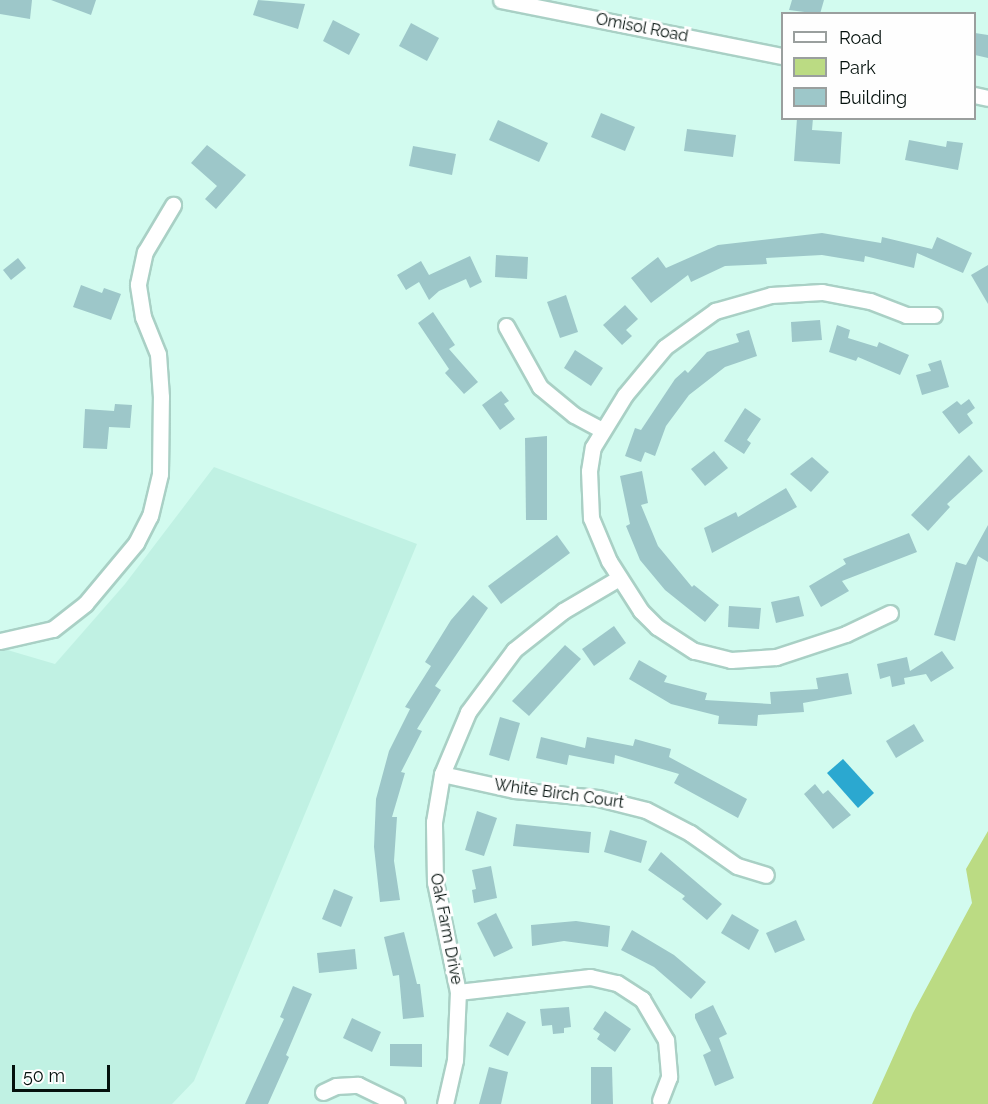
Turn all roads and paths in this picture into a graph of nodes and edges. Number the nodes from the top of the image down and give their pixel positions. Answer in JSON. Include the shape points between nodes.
{"nodes":[{"id":1,"x":501,"y":0,"type":"edge"},
{"id":2,"x":781,"y":56,"type":"edge"},
{"id":3,"x":173,"y":205,"type":"dead end"},
{"id":4,"x":934,"y":315,"type":"dead end"},
{"id":5,"x":506,"y":326,"type":"dead end"},
{"id":6,"x":602,"y":430,"type":"junction"},
{"id":7,"x":619,"y":578,"type":"junction"},
{"id":8,"x":890,"y":613,"type":"dead end"},
{"id":9,"x":0,"y":641,"type":"edge"},
{"id":10,"x":442,"y":774,"type":"junction"},
{"id":11,"x":766,"y":875,"type":"dead end"},
{"id":12,"x":458,"y":992,"type":"junction"},
{"id":13,"x":323,"y":1092,"type":"dead end"},
{"id":14,"x":660,"y":1100,"type":"dead end"},
{"id":15,"x":397,"y":1104,"type":"edge"},
{"id":16,"x":445,"y":1104,"type":"edge"}],
"edges":[{"from":1,"to":2,"type":"street","name":"Omisol Road"},
{"from":3,"to":9,"type":"street","via":[[145,252],[138,284],[143,317],[158,354],[161,397],[160,474],[150,516],[136,543],[78,610],[53,629]]},
{"from":4,"to":6,"type":"street","via":[[906,315],[870,301],[822,291],[771,296],[715,311],[664,347]]},
{"from":5,"to":6,"type":"street","via":[[540,387],[564,408]]},
{"from":6,"to":7,"type":"street","via":[[593,447],[589,471],[591,518]]},
{"from":7,"to":8,"type":"street","via":[[641,611],[666,634],[694,651],[730,660],[776,657],[846,634]]},
{"from":7,"to":10,"type":"street","name":"Oak Farm Drive","via":[[564,611],[514,650],[468,712]]},
{"from":10,"to":11,"type":"street","name":"White Birch Court","via":[[513,790],[630,805],[669,820],[737,866]]},
{"from":10,"to":12,"type":"street","name":"Oak Farm Drive","via":[[434,822],[435,882]]},
{"from":12,"to":14,"type":"street","via":[[590,977],[617,983],[642,999],[662,1028],[669,1077]]},
{"from":12,"to":16,"type":"street","name":"Oak Farm Drive","via":[[455,1059]]},
{"from":13,"to":15,"type":"street","via":[[336,1086],[358,1085]]}]}
